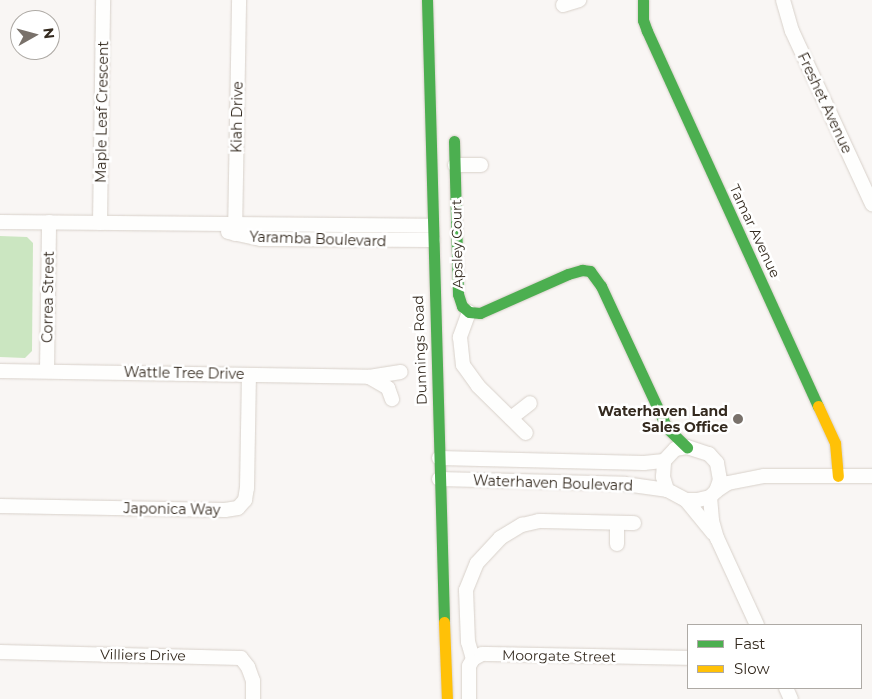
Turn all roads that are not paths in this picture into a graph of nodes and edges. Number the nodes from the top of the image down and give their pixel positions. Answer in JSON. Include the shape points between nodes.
{"nodes":[{"id":1,"x":103,"y":0,"type":"edge"},
{"id":2,"x":239,"y":0,"type":"edge"},
{"id":3,"x":427,"y":0,"type":"edge"},
{"id":4,"x":580,"y":0,"type":"edge"},
{"id":5,"x":643,"y":0,"type":"edge"},
{"id":6,"x":783,"y":0,"type":"edge"},
{"id":7,"x":563,"y":5,"type":"dead end"},
{"id":8,"x":454,"y":141,"type":"dead end"},
{"id":9,"x":456,"y":165,"type":"junction"},
{"id":10,"x":481,"y":165,"type":"dead end"},
{"id":11,"x":872,"y":204,"type":"edge"},
{"id":12,"x":0,"y":222,"type":"edge"},
{"id":13,"x":49,"y":222,"type":"junction"},
{"id":14,"x":100,"y":223,"type":"junction"},
{"id":15,"x":235,"y":229,"type":"junction"},
{"id":16,"x":432,"y":233,"type":"junction"},
{"id":17,"x":468,"y":312,"type":"junction"},
{"id":18,"x":0,"y":370,"type":"edge"},
{"id":19,"x":47,"y":371,"type":"junction"},
{"id":20,"x":401,"y":372,"type":"dead end"},
{"id":21,"x":249,"y":374,"type":"junction"},
{"id":22,"x":369,"y":377,"type":"junction"},
{"id":23,"x":392,"y":399,"type":"dead end"},
{"id":24,"x":530,"y":403,"type":"dead end"},
{"id":25,"x":511,"y":418,"type":"junction"},
{"id":26,"x":667,"y":428,"type":"junction"},
{"id":27,"x":526,"y":433,"type":"dead end"},
{"id":28,"x":687,"y":447,"type":"junction"},
{"id":29,"x":439,"y":458,"type":"junction"},
{"id":30,"x":666,"y":458,"type":"junction"},
{"id":31,"x":717,"y":463,"type":"junction"},
{"id":32,"x":838,"y":476,"type":"junction"},
{"id":33,"x":872,"y":476,"type":"edge"},
{"id":34,"x":751,"y":478,"type":"junction"},
{"id":35,"x":439,"y":479,"type":"junction"},
{"id":36,"x":667,"y":490,"type":"junction"},
{"id":37,"x":713,"y":494,"type":"junction"},
{"id":38,"x":686,"y":500,"type":"junction"},
{"id":39,"x":0,"y":506,"type":"edge"},
{"id":40,"x":617,"y":523,"type":"junction"},
{"id":41,"x":634,"y":523,"type":"dead end"},
{"id":42,"x":717,"y":538,"type":"junction"},
{"id":43,"x":617,"y":544,"type":"dead end"},
{"id":44,"x":757,"y":624,"type":"edge"},
{"id":45,"x":0,"y":652,"type":"edge"},
{"id":46,"x":687,"y":658,"type":"edge"},
{"id":47,"x":473,"y":659,"type":"junction"},
{"id":48,"x":253,"y":699,"type":"edge"},
{"id":49,"x":447,"y":699,"type":"edge"},
{"id":50,"x":469,"y":699,"type":"edge"}],
"edges":[{"from":1,"to":14,"type":"street","name":"Maple Leaf Crescent"},
{"from":2,"to":15,"type":"street","name":"Kiah Drive"},
{"from":3,"to":16,"type":"street","name":"Dunnings Road"},
{"from":4,"to":7,"type":"street"},
{"from":5,"to":32,"type":"street","name":"Tamar Avenue","via":[[643,20],[647,31],[835,443]]},
{"from":6,"to":11,"type":"street","name":"Freshet Avenue","via":[[796,39]]},
{"from":8,"to":9,"type":"street","name":"Apsley Court"},
{"from":9,"to":10,"type":"street"},
{"from":9,"to":17,"type":"street","name":"Apsley Court","via":[[458,294]]},
{"from":12,"to":13,"type":"street","name":"Yaramba Boulevard"},
{"from":13,"to":14,"type":"street","name":"Yaramba Boulevard"},
{"from":13,"to":19,"type":"street","name":"Correa Street"},
{"from":14,"to":15,"type":"street","name":"Yaramba Boulevard","via":[[206,225]]},
{"from":15,"to":16,"type":"street","name":"Yaramba Boulevard"},
{"from":16,"to":29,"type":"street","name":"Dunnings Road"},
{"from":17,"to":25,"type":"street","via":[[460,337],[463,365],[474,382]]},
{"from":17,"to":26,"type":"street","via":[[486,311],[568,274],[586,270],[597,277]]},
{"from":18,"to":19,"type":"street","name":"Wattle Tree Drive"},
{"from":19,"to":21,"type":"street","name":"Wattle Tree Drive"},
{"from":20,"to":22,"type":"street","name":"Wattle Tree Drive"},
{"from":21,"to":22,"type":"street","name":"Wattle Tree Drive"},
{"from":21,"to":39,"type":"street","name":"Japonica Way","via":[[247,488],[245,500],[238,508]]},
{"from":22,"to":23,"type":"street","via":[[388,388]]},
{"from":24,"to":25,"type":"street"},
{"from":25,"to":27,"type":"street"},
{"from":26,"to":28,"type":"street"},
{"from":26,"to":30,"type":"street"},
{"from":28,"to":30,"type":"street","via":[[675,449]]},
{"from":28,"to":31,"type":"street","via":[[709,454]]},
{"from":29,"to":30,"type":"street","name":"Waterhaven Boulevard","via":[[644,463]]},
{"from":29,"to":35,"type":"street","name":"Dunnings Road"},
{"from":30,"to":36,"type":"street","via":[[663,477]]},
{"from":31,"to":34,"type":"street"},
{"from":31,"to":37,"type":"street","via":[[720,473]]},
{"from":32,"to":33,"type":"street"},
{"from":32,"to":34,"type":"street"},
{"from":34,"to":37,"type":"street","via":[[728,483]]},
{"from":35,"to":36,"type":"street","name":"Waterhaven Boulevard","via":[[625,484]]},
{"from":35,"to":49,"type":"street","name":"Dunnings Road"},
{"from":36,"to":38,"type":"street"},
{"from":37,"to":38,"type":"street","via":[[698,500]]},
{"from":37,"to":42,"type":"street","via":[[712,521]]},
{"from":38,"to":42,"type":"street"},
{"from":40,"to":41,"type":"street"},
{"from":40,"to":43,"type":"street"},
{"from":40,"to":47,"type":"street","via":[[539,521],[516,527],[500,538],[477,563],[466,590],[468,642]]},
{"from":42,"to":44,"type":"street"},
{"from":45,"to":48,"type":"street","name":"Villiers Drive","via":[[241,658],[253,681]]},
{"from":46,"to":47,"type":"street","name":"Moorgate Street","via":[[482,654]]},
{"from":47,"to":50,"type":"street","via":[[468,670]]}]}
